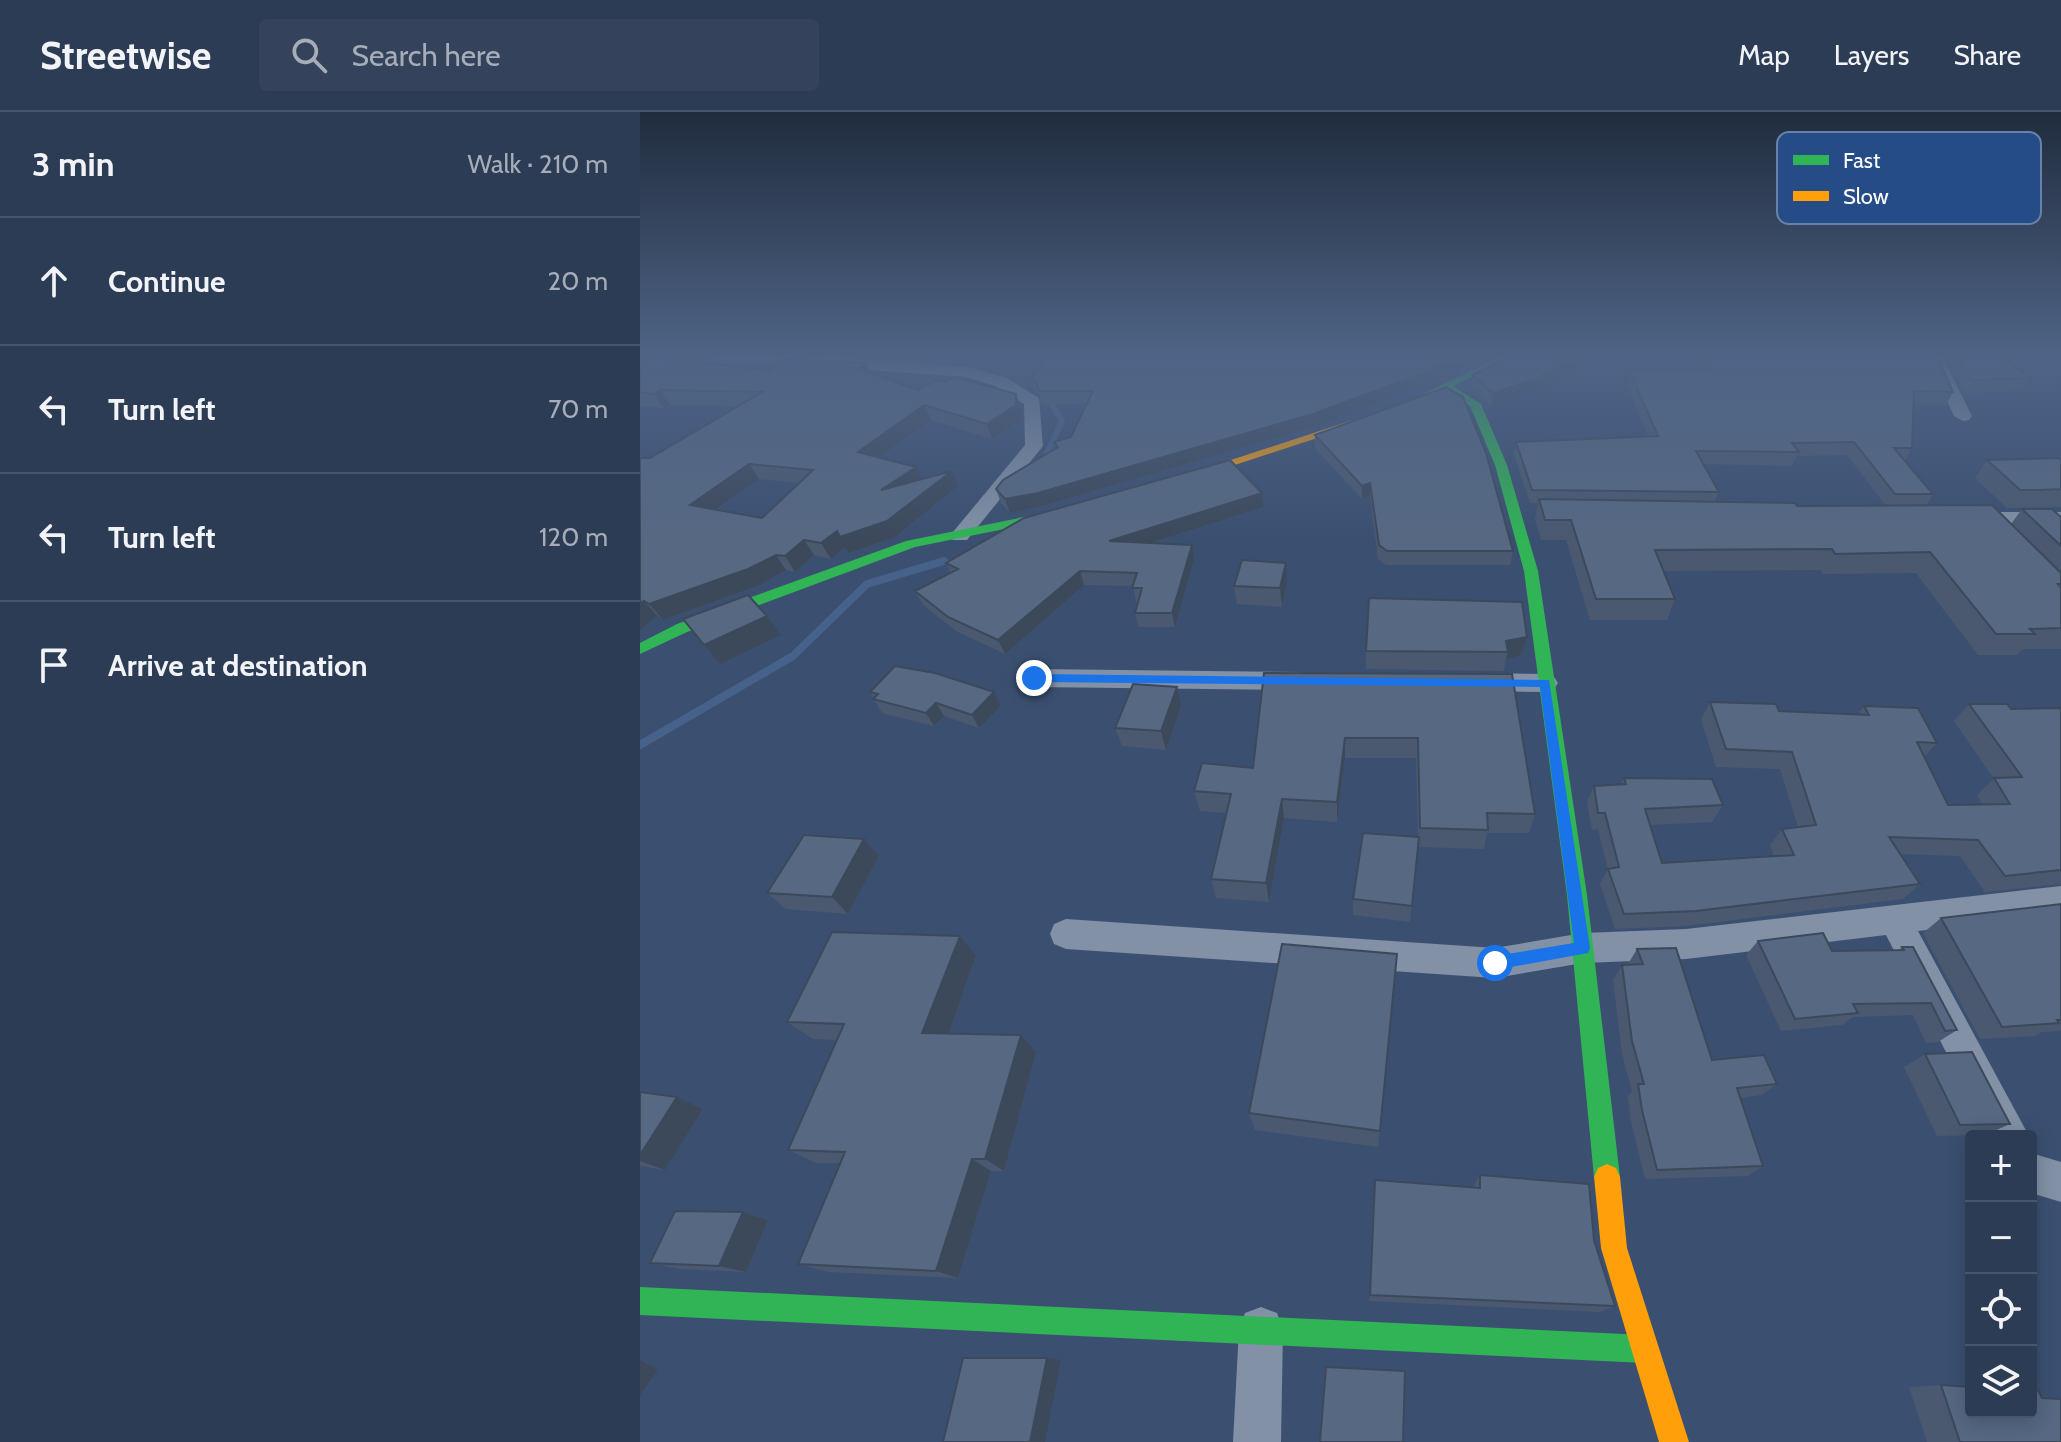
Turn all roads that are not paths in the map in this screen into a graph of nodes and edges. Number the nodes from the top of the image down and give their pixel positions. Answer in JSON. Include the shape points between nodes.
{"nodes":[{"id":1,"x":1033,"y":416,"type":"edge"},
{"id":2,"x":1373,"y":416,"type":"edge"},
{"id":3,"x":1482,"y":416,"type":"edge"},
{"id":4,"x":1158,"y":485,"type":"edge"},
{"id":5,"x":1075,"y":509,"type":"edge"},
{"id":6,"x":1954,"y":518,"type":"edge"},
{"id":7,"x":1985,"y":518,"type":"junction"},
{"id":8,"x":2061,"y":518,"type":"edge"},
{"id":9,"x":960,"y":536,"type":"junction"},
{"id":10,"x":2007,"y":540,"type":"edge"},
{"id":11,"x":640,"y":649,"type":"edge"},
{"id":12,"x":1034,"y":678,"type":"dead end"},
{"id":13,"x":1322,"y":681,"type":"edge"},
{"id":14,"x":1449,"y":682,"type":"edge"},
{"id":15,"x":1545,"y":683,"type":"junction"},
{"id":16,"x":2061,"y":900,"type":"edge"},
{"id":17,"x":1894,"y":919,"type":"junction"},
{"id":18,"x":1066,"y":934,"type":"dead end"},
{"id":19,"x":1583,"y":948,"type":"junction"},
{"id":20,"x":2007,"y":1130,"type":"edge"},
{"id":21,"x":2037,"y":1175,"type":"edge"},
{"id":22,"x":2061,"y":1182,"type":"edge"},
{"id":23,"x":640,"y":1301,"type":"edge"},
{"id":24,"x":1261,"y":1329,"type":"junction"},
{"id":25,"x":1645,"y":1349,"type":"junction"},
{"id":26,"x":1257,"y":1442,"type":"edge"},
{"id":27,"x":1674,"y":1442,"type":"edge"}],
"edges":[{"from":1,"to":9,"type":"street","via":[[1034,446]]},
{"from":2,"to":4,"type":"street"},
{"from":3,"to":15,"type":"street","via":[[1501,446],[1522,512]]},
{"from":5,"to":9,"type":"street"},
{"from":6,"to":7,"type":"street"},
{"from":7,"to":8,"type":"street"},
{"from":7,"to":10,"type":"street"},
{"from":9,"to":11,"type":"street","via":[[911,544],[682,628]]},
{"from":12,"to":13,"type":"street"},
{"from":14,"to":15,"type":"street"},
{"from":15,"to":19,"type":"street"},
{"from":16,"to":17,"type":"street"},
{"from":17,"to":19,"type":"street","via":[[1686,944]]},
{"from":17,"to":20,"type":"street"},
{"from":18,"to":19,"type":"street","via":[[1495,963]]},
{"from":19,"to":25,"type":"street","via":[[1614,1248]]},
{"from":21,"to":22,"type":"street"},
{"from":23,"to":24,"type":"street"},
{"from":24,"to":25,"type":"street"},
{"from":24,"to":26,"type":"street"},
{"from":25,"to":27,"type":"street"}]}
